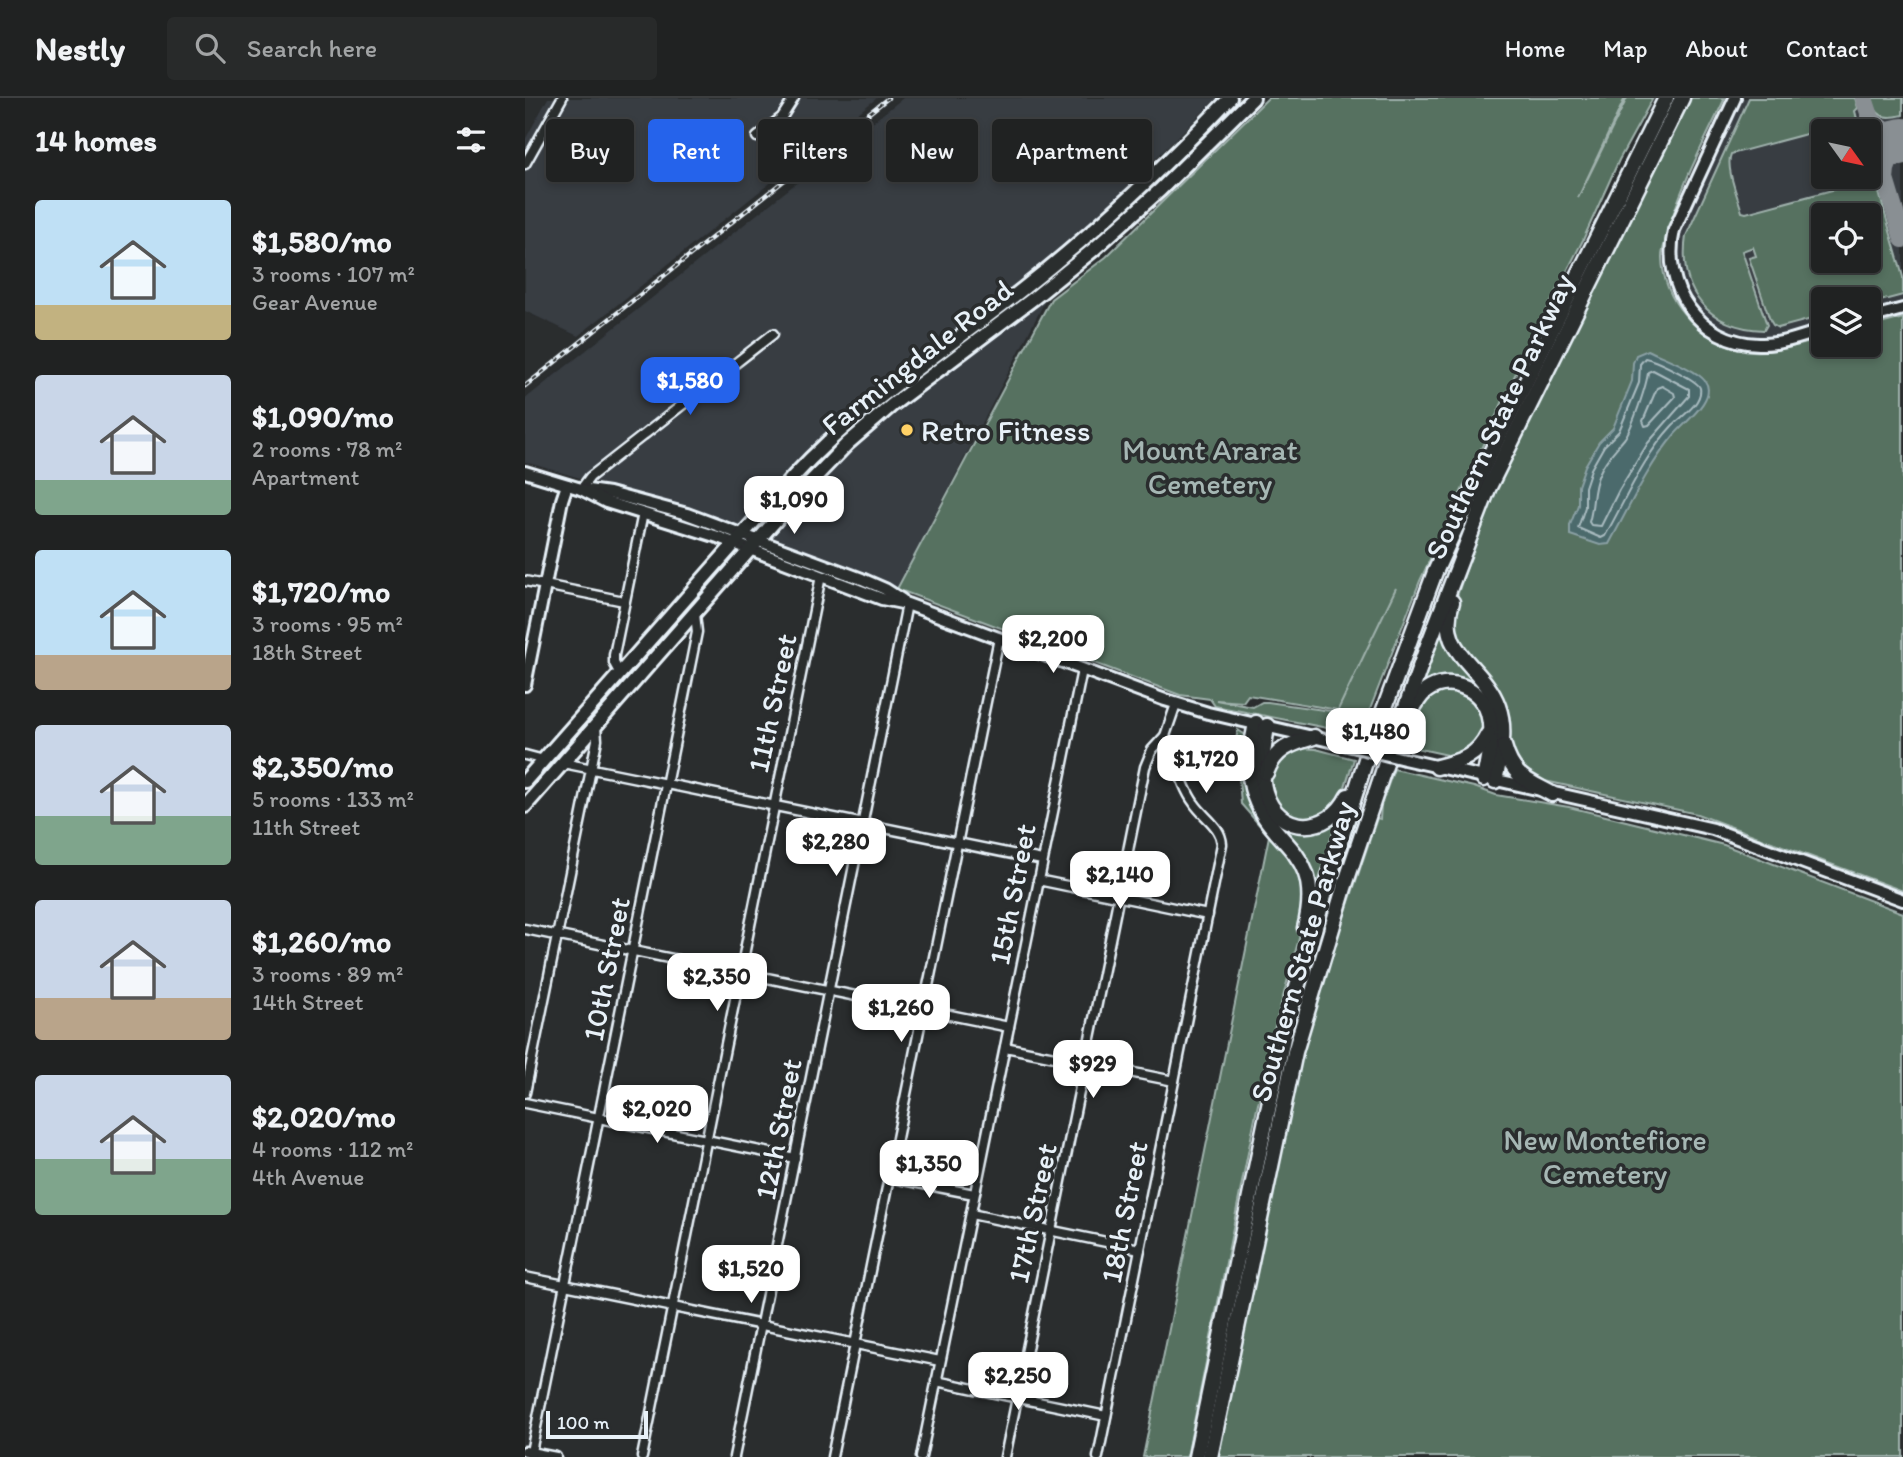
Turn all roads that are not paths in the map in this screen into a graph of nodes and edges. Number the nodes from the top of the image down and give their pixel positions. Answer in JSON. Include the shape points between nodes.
{"nodes":[{"id":1,"x":562,"y":98,"type":"edge"},
{"id":2,"x":794,"y":98,"type":"edge"},
{"id":3,"x":1230,"y":98,"type":"edge"},
{"id":4,"x":1254,"y":98,"type":"edge"},
{"id":5,"x":1666,"y":98,"type":"edge"},
{"id":6,"x":1682,"y":98,"type":"edge"},
{"id":7,"x":1735,"y":98,"type":"edge"},
{"id":8,"x":757,"y":137,"type":"dead end"},
{"id":9,"x":525,"y":164,"type":"edge"},
{"id":10,"x":1903,"y":309,"type":"edge"},
{"id":11,"x":1881,"y":315,"type":"edge"},
{"id":12,"x":1811,"y":333,"type":"edge"},
{"id":13,"x":773,"y":334,"type":"dead end"},
{"id":14,"x":525,"y":472,"type":"edge"},
{"id":15,"x":567,"y":485,"type":"junction"},
{"id":16,"x":581,"y":489,"type":"junction"},
{"id":17,"x":643,"y":513,"type":"junction"},
{"id":18,"x":739,"y":539,"type":"junction"},
{"id":19,"x":755,"y":545,"type":"junction"},
{"id":20,"x":1458,"y":563,"type":"junction"},
{"id":21,"x":821,"y":576,"type":"junction"},
{"id":22,"x":525,"y":581,"type":"edge"},
{"id":23,"x":545,"y":585,"type":"junction"},
{"id":24,"x":624,"y":601,"type":"junction"},
{"id":25,"x":907,"y":604,"type":"junction"},
{"id":26,"x":695,"y":614,"type":"junction"},
{"id":27,"x":999,"y":638,"type":"junction"},
{"id":28,"x":1083,"y":670,"type":"junction"},
{"id":29,"x":620,"y":674,"type":"junction"},
{"id":30,"x":525,"y":685,"type":"edge"},
{"id":31,"x":1176,"y":704,"type":"junction"},
{"id":32,"x":1261,"y":724,"type":"junction"},
{"id":33,"x":596,"y":727,"type":"junction"},
{"id":34,"x":1490,"y":729,"type":"junction"},
{"id":35,"x":1165,"y":736,"type":"junction"},
{"id":36,"x":1314,"y":737,"type":"junction"},
{"id":37,"x":1502,"y":740,"type":"junction"},
{"id":38,"x":1362,"y":750,"type":"junction"},
{"id":39,"x":525,"y":755,"type":"edge"},
{"id":40,"x":544,"y":760,"type":"junction"},
{"id":41,"x":563,"y":763,"type":"junction"},
{"id":42,"x":1437,"y":767,"type":"junction"},
{"id":43,"x":591,"y":769,"type":"junction"},
{"id":44,"x":1383,"y":772,"type":"junction"},
{"id":45,"x":1490,"y":780,"type":"junction"},
{"id":46,"x":525,"y":781,"type":"edge"},
{"id":47,"x":1263,"y":781,"type":"junction"},
{"id":48,"x":667,"y":784,"type":"junction"},
{"id":49,"x":1552,"y":794,"type":"junction"},
{"id":50,"x":525,"y":806,"type":"edge"},
{"id":51,"x":774,"y":806,"type":"junction"},
{"id":52,"x":862,"y":823,"type":"junction"},
{"id":53,"x":956,"y":842,"type":"junction"},
{"id":54,"x":1042,"y":860,"type":"junction"},
{"id":55,"x":1038,"y":880,"type":"junction"},
{"id":56,"x":1119,"y":896,"type":"junction"},
{"id":57,"x":1903,"y":900,"type":"edge"},
{"id":58,"x":1208,"y":915,"type":"junction"},
{"id":59,"x":525,"y":929,"type":"edge"},
{"id":60,"x":557,"y":936,"type":"junction"},
{"id":61,"x":633,"y":951,"type":"junction"},
{"id":62,"x":740,"y":972,"type":"junction"},
{"id":63,"x":829,"y":991,"type":"junction"},
{"id":64,"x":1294,"y":992,"type":"junction"},
{"id":65,"x":923,"y":1009,"type":"junction"},
{"id":66,"x":1009,"y":1027,"type":"junction"},
{"id":67,"x":1005,"y":1047,"type":"junction"},
{"id":68,"x":1085,"y":1063,"type":"junction"},
{"id":69,"x":1174,"y":1081,"type":"junction"},
{"id":70,"x":525,"y":1093,"type":"edge"},
{"id":71,"x":525,"y":1103,"type":"edge"},
{"id":72,"x":599,"y":1118,"type":"junction"},
{"id":73,"x":706,"y":1140,"type":"junction"},
{"id":74,"x":795,"y":1158,"type":"junction"},
{"id":75,"x":888,"y":1177,"type":"junction"},
{"id":76,"x":974,"y":1194,"type":"junction"},
{"id":77,"x":971,"y":1214,"type":"junction"},
{"id":78,"x":1051,"y":1231,"type":"junction"},
{"id":79,"x":1140,"y":1249,"type":"junction"},
{"id":80,"x":525,"y":1277,"type":"edge"},
{"id":81,"x":565,"y":1285,"type":"junction"},
{"id":82,"x":673,"y":1307,"type":"junction"},
{"id":83,"x":761,"y":1324,"type":"junction"},
{"id":84,"x":855,"y":1344,"type":"junction"},
{"id":85,"x":940,"y":1361,"type":"junction"},
{"id":86,"x":936,"y":1381,"type":"junction"},
{"id":87,"x":1017,"y":1398,"type":"junction"},
{"id":88,"x":1106,"y":1416,"type":"junction"},
{"id":89,"x":529,"y":1453,"type":"edge"},
{"id":90,"x":556,"y":1457,"type":"edge"},
{"id":91,"x":642,"y":1457,"type":"edge"},
{"id":92,"x":734,"y":1457,"type":"edge"},
{"id":93,"x":832,"y":1457,"type":"edge"},
{"id":94,"x":921,"y":1457,"type":"edge"},
{"id":95,"x":1005,"y":1457,"type":"edge"},
{"id":96,"x":1098,"y":1457,"type":"edge"},
{"id":97,"x":1196,"y":1457,"type":"edge"},
{"id":98,"x":1210,"y":1457,"type":"edge"}],
"edges":[{"from":1,"to":9,"type":"street"},
{"from":2,"to":8,"type":"street","via":[[782,117]]},
{"from":3,"to":18,"type":"main road","name":"Farmingdale Road","via":[[1159,171],[1076,245],[836,434]]},
{"from":4,"to":19,"type":"main road","name":"Farmingdale Road","via":[[1093,250],[853,438]]},
{"from":5,"to":38,"type":"highway","name":"Southern State Parkway","via":[[1435,572]]},
{"from":6,"to":20,"type":"highway","name":"Southern State Parkway","via":[[1488,489]]},
{"from":7,"to":12,"type":"main road","via":[[1674,230],[1670,253],[1676,285],[1700,321],[1720,335],[1770,343]]},
{"from":10,"to":11,"type":"main road"},
{"from":13,"to":16,"type":"street","via":[[590,477]]},
{"from":14,"to":15,"type":"main road"},
{"from":15,"to":16,"type":"main road"},
{"from":15,"to":23,"type":"main road"},
{"from":16,"to":17,"type":"main road"},
{"from":16,"to":18,"type":"main road","via":[[664,507]]},
{"from":17,"to":18,"type":"main road"},
{"from":17,"to":24,"type":"street"},
{"from":18,"to":19,"type":"main road"},
{"from":18,"to":29,"type":"main road","name":"Farmingdale Road"},
{"from":19,"to":21,"type":"main road"},
{"from":19,"to":25,"type":"main road","via":[[874,584]]},
{"from":19,"to":26,"type":"main road","name":"Farmingdale Road"},
{"from":20,"to":37,"type":"highway","via":[[1448,635],[1493,695],[1502,721]]},
{"from":20,"to":44,"type":"highway","name":"Southern State Parkway"},
{"from":21,"to":25,"type":"main road"},
{"from":21,"to":51,"type":"street","name":"11th Street"},
{"from":22,"to":23,"type":"street"},
{"from":23,"to":24,"type":"street"},
{"from":23,"to":30,"type":"main road"},
{"from":24,"to":29,"type":"street","via":[[613,658]]},
{"from":25,"to":27,"type":"main road"},
{"from":25,"to":52,"type":"street","name":"12th Street"},
{"from":26,"to":33,"type":"main road","name":"Farmingdale Road"},
{"from":26,"to":48,"type":"street","name":"10th Street","via":[[697,632]]},
{"from":27,"to":28,"type":"main road"},
{"from":27,"to":53,"type":"street"},
{"from":28,"to":31,"type":"main road"},
{"from":28,"to":54,"type":"street","name":"15th Street"},
{"from":29,"to":40,"type":"main road","name":"Farmingdale Road"},
{"from":31,"to":32,"type":"main road"},
{"from":31,"to":35,"type":"street"},
{"from":32,"to":36,"type":"main road"},
{"from":32,"to":47,"type":"highway"},
{"from":32,"to":64,"type":"highway","via":[[1249,765],[1253,793],[1300,859],[1308,887]]},
{"from":33,"to":41,"type":"main road","name":"Farmingdale Road"},
{"from":33,"to":43,"type":"street"},
{"from":34,"to":42,"type":"highway","via":[[1473,754]]},
{"from":34,"to":44,"type":"highway","via":[[1487,710],[1476,694],[1455,684],[1436,686],[1415,704]]},
{"from":34,"to":45,"type":"highway"},
{"from":35,"to":56,"type":"street","name":"17th Street","via":[[1145,767]]},
{"from":35,"to":58,"type":"street","name":"18th Street","via":[[1191,798],[1221,837]]},
{"from":36,"to":38,"type":"main road"},
{"from":36,"to":47,"type":"highway","via":[[1288,744],[1278,752]]},
{"from":37,"to":45,"type":"highway"},
{"from":37,"to":49,"type":"highway","via":[[1514,770]]},
{"from":38,"to":42,"type":"main road","bridge":true},
{"from":38,"to":47,"type":"highway","via":[[1343,805],[1319,824],[1297,824],[1281,816],[1268,800]]},
{"from":38,"to":64,"type":"highway","name":"Southern State Parkway"},
{"from":39,"to":40,"type":"street"},
{"from":40,"to":46,"type":"main road","name":"Farmingdale Road"},
{"from":41,"to":43,"type":"street"},
{"from":41,"to":50,"type":"main road","name":"Farmingdale Road"},
{"from":42,"to":45,"type":"main road"},
{"from":43,"to":48,"type":"street"},
{"from":43,"to":60,"type":"street"},
{"from":44,"to":98,"type":"highway","name":"Southern State Parkway","via":[[1295,1052]]},
{"from":45,"to":49,"type":"main road"},
{"from":48,"to":51,"type":"street"},
{"from":48,"to":61,"type":"street","name":"10th Street"},
{"from":49,"to":57,"type":"main road","via":[[1713,829]]},
{"from":51,"to":52,"type":"street"},
{"from":51,"to":62,"type":"street","name":"11th Street"},
{"from":52,"to":53,"type":"street"},
{"from":52,"to":63,"type":"street","name":"12th Street"},
{"from":53,"to":54,"type":"street"},
{"from":53,"to":65,"type":"street"},
{"from":54,"to":55,"type":"street","name":"15th Street"},
{"from":55,"to":56,"type":"street"},
{"from":55,"to":66,"type":"street","name":"15th Street"},
{"from":56,"to":58,"type":"street"},
{"from":56,"to":68,"type":"street","name":"17th Street"},
{"from":58,"to":69,"type":"street","name":"18th Street"},
{"from":59,"to":60,"type":"street"},
{"from":60,"to":61,"type":"street"},
{"from":60,"to":70,"type":"street"},
{"from":61,"to":62,"type":"street"},
{"from":61,"to":72,"type":"street","name":"10th Street"},
{"from":62,"to":63,"type":"street"},
{"from":62,"to":73,"type":"street","name":"11th Street"},
{"from":63,"to":65,"type":"street"},
{"from":63,"to":74,"type":"street","name":"12th Street"},
{"from":64,"to":97,"type":"highway","name":"Southern State Parkway"},
{"from":65,"to":66,"type":"street"},
{"from":65,"to":75,"type":"street"},
{"from":66,"to":67,"type":"street","name":"15th Street"},
{"from":67,"to":68,"type":"street"},
{"from":67,"to":76,"type":"street","name":"15th Street"},
{"from":68,"to":69,"type":"street"},
{"from":68,"to":78,"type":"street","name":"17th Street"},
{"from":69,"to":79,"type":"street","name":"18th Street"},
{"from":71,"to":72,"type":"street"},
{"from":72,"to":73,"type":"street"},
{"from":72,"to":81,"type":"street","name":"10th Street"},
{"from":73,"to":74,"type":"street"},
{"from":73,"to":82,"type":"street","name":"11th Street"},
{"from":74,"to":83,"type":"street","name":"12th Street"},
{"from":75,"to":76,"type":"street"},
{"from":75,"to":84,"type":"street"},
{"from":76,"to":77,"type":"street","name":"15th Street"},
{"from":77,"to":78,"type":"street"},
{"from":77,"to":85,"type":"street","name":"15th Street"},
{"from":78,"to":79,"type":"street"},
{"from":78,"to":87,"type":"street","name":"17th Street"},
{"from":79,"to":88,"type":"street","name":"18th Street"},
{"from":80,"to":81,"type":"street"},
{"from":81,"to":82,"type":"street"},
{"from":81,"to":89,"type":"street","name":"10th Street"},
{"from":82,"to":83,"type":"street"},
{"from":82,"to":91,"type":"street","name":"11th Street"},
{"from":83,"to":84,"type":"street"},
{"from":83,"to":92,"type":"street","name":"12th Street"},
{"from":84,"to":85,"type":"street"},
{"from":84,"to":93,"type":"street"},
{"from":85,"to":86,"type":"street","name":"15th Street"},
{"from":86,"to":87,"type":"street"},
{"from":86,"to":94,"type":"street","name":"15th Street"},
{"from":87,"to":88,"type":"street"},
{"from":87,"to":95,"type":"street","name":"17th Street"},
{"from":88,"to":96,"type":"street","name":"18th Street"},
{"from":89,"to":90,"type":"street"}]}
